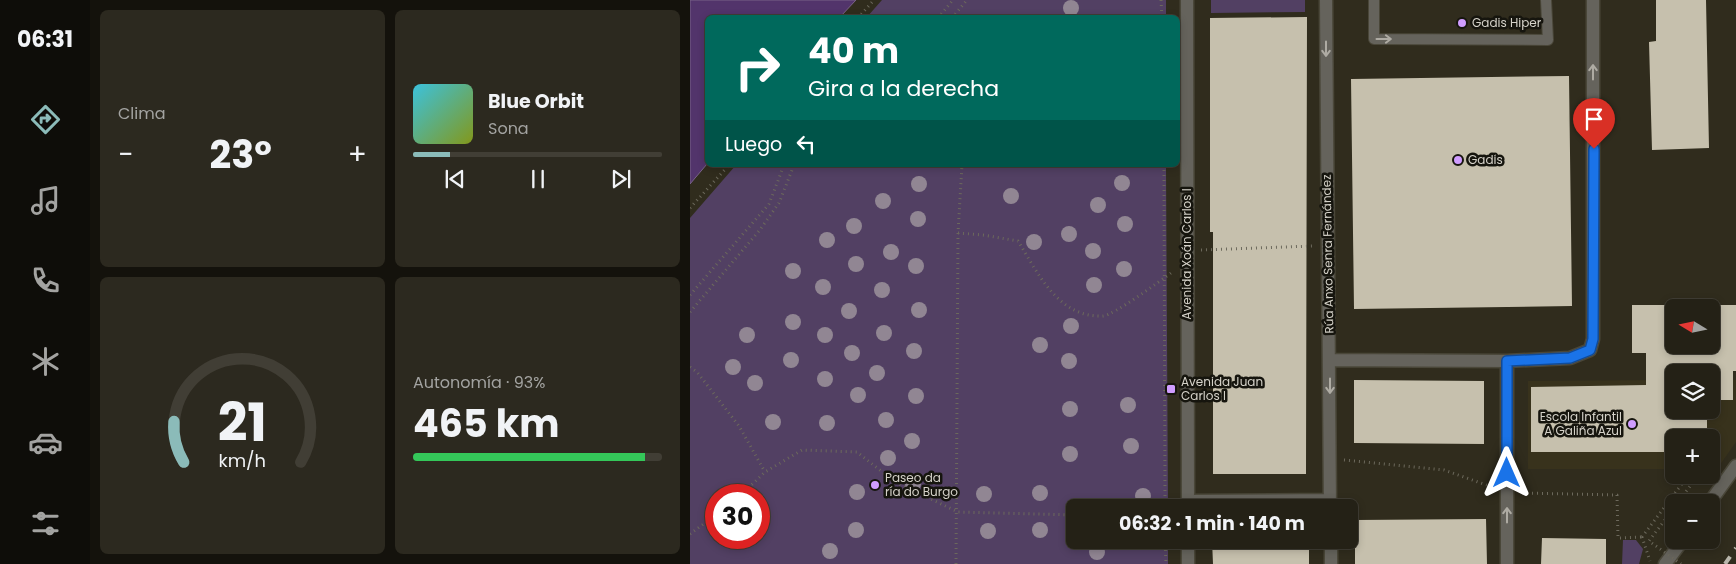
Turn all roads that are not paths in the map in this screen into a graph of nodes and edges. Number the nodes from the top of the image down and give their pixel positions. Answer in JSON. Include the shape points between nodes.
{"nodes":[{"id":1,"x":1187,"y":0,"type":"edge"},
{"id":2,"x":1326,"y":0,"type":"edge"},
{"id":3,"x":1374,"y":0,"type":"edge"},
{"id":4,"x":1546,"y":0,"type":"edge"},
{"id":5,"x":1593,"y":0,"type":"edge"},
{"id":6,"x":1329,"y":360,"type":"junction"},
{"id":7,"x":1507,"y":361,"type":"junction"},
{"id":8,"x":1736,"y":466,"type":"edge"},
{"id":9,"x":1716,"y":494,"type":"edge"},
{"id":10,"x":1188,"y":499,"type":"edge"},
{"id":11,"x":1330,"y":499,"type":"edge"},
{"id":12,"x":1188,"y":549,"type":"edge"},
{"id":13,"x":1331,"y":549,"type":"edge"},
{"id":14,"x":1676,"y":549,"type":"edge"},
{"id":15,"x":1188,"y":564,"type":"edge"},
{"id":16,"x":1331,"y":564,"type":"edge"},
{"id":17,"x":1507,"y":564,"type":"edge"},
{"id":18,"x":1665,"y":564,"type":"edge"}],
"edges":[{"from":1,"to":10,"type":"street","name":"Avenida Xoán Carlos I"},
{"from":2,"to":6,"type":"street","name":"Rúa Anxo Senra Fernández","one_way":true},
{"from":3,"to":4,"type":"lane","one_way":true,"via":[[1374,39],[1548,40]]},
{"from":7,"to":5,"type":"street","one_way":true,"via":[[1570,358],[1590,350],[1593,339]]},
{"from":6,"to":7,"type":"street"},
{"from":6,"to":11,"type":"street","name":"Rúa Anxo Senra Fernández","one_way":true},
{"from":17,"to":7,"type":"street","one_way":true},
{"from":8,"to":9,"type":"street"},
{"from":12,"to":15,"type":"street"},
{"from":13,"to":16,"type":"street"},
{"from":14,"to":18,"type":"street"}]}
